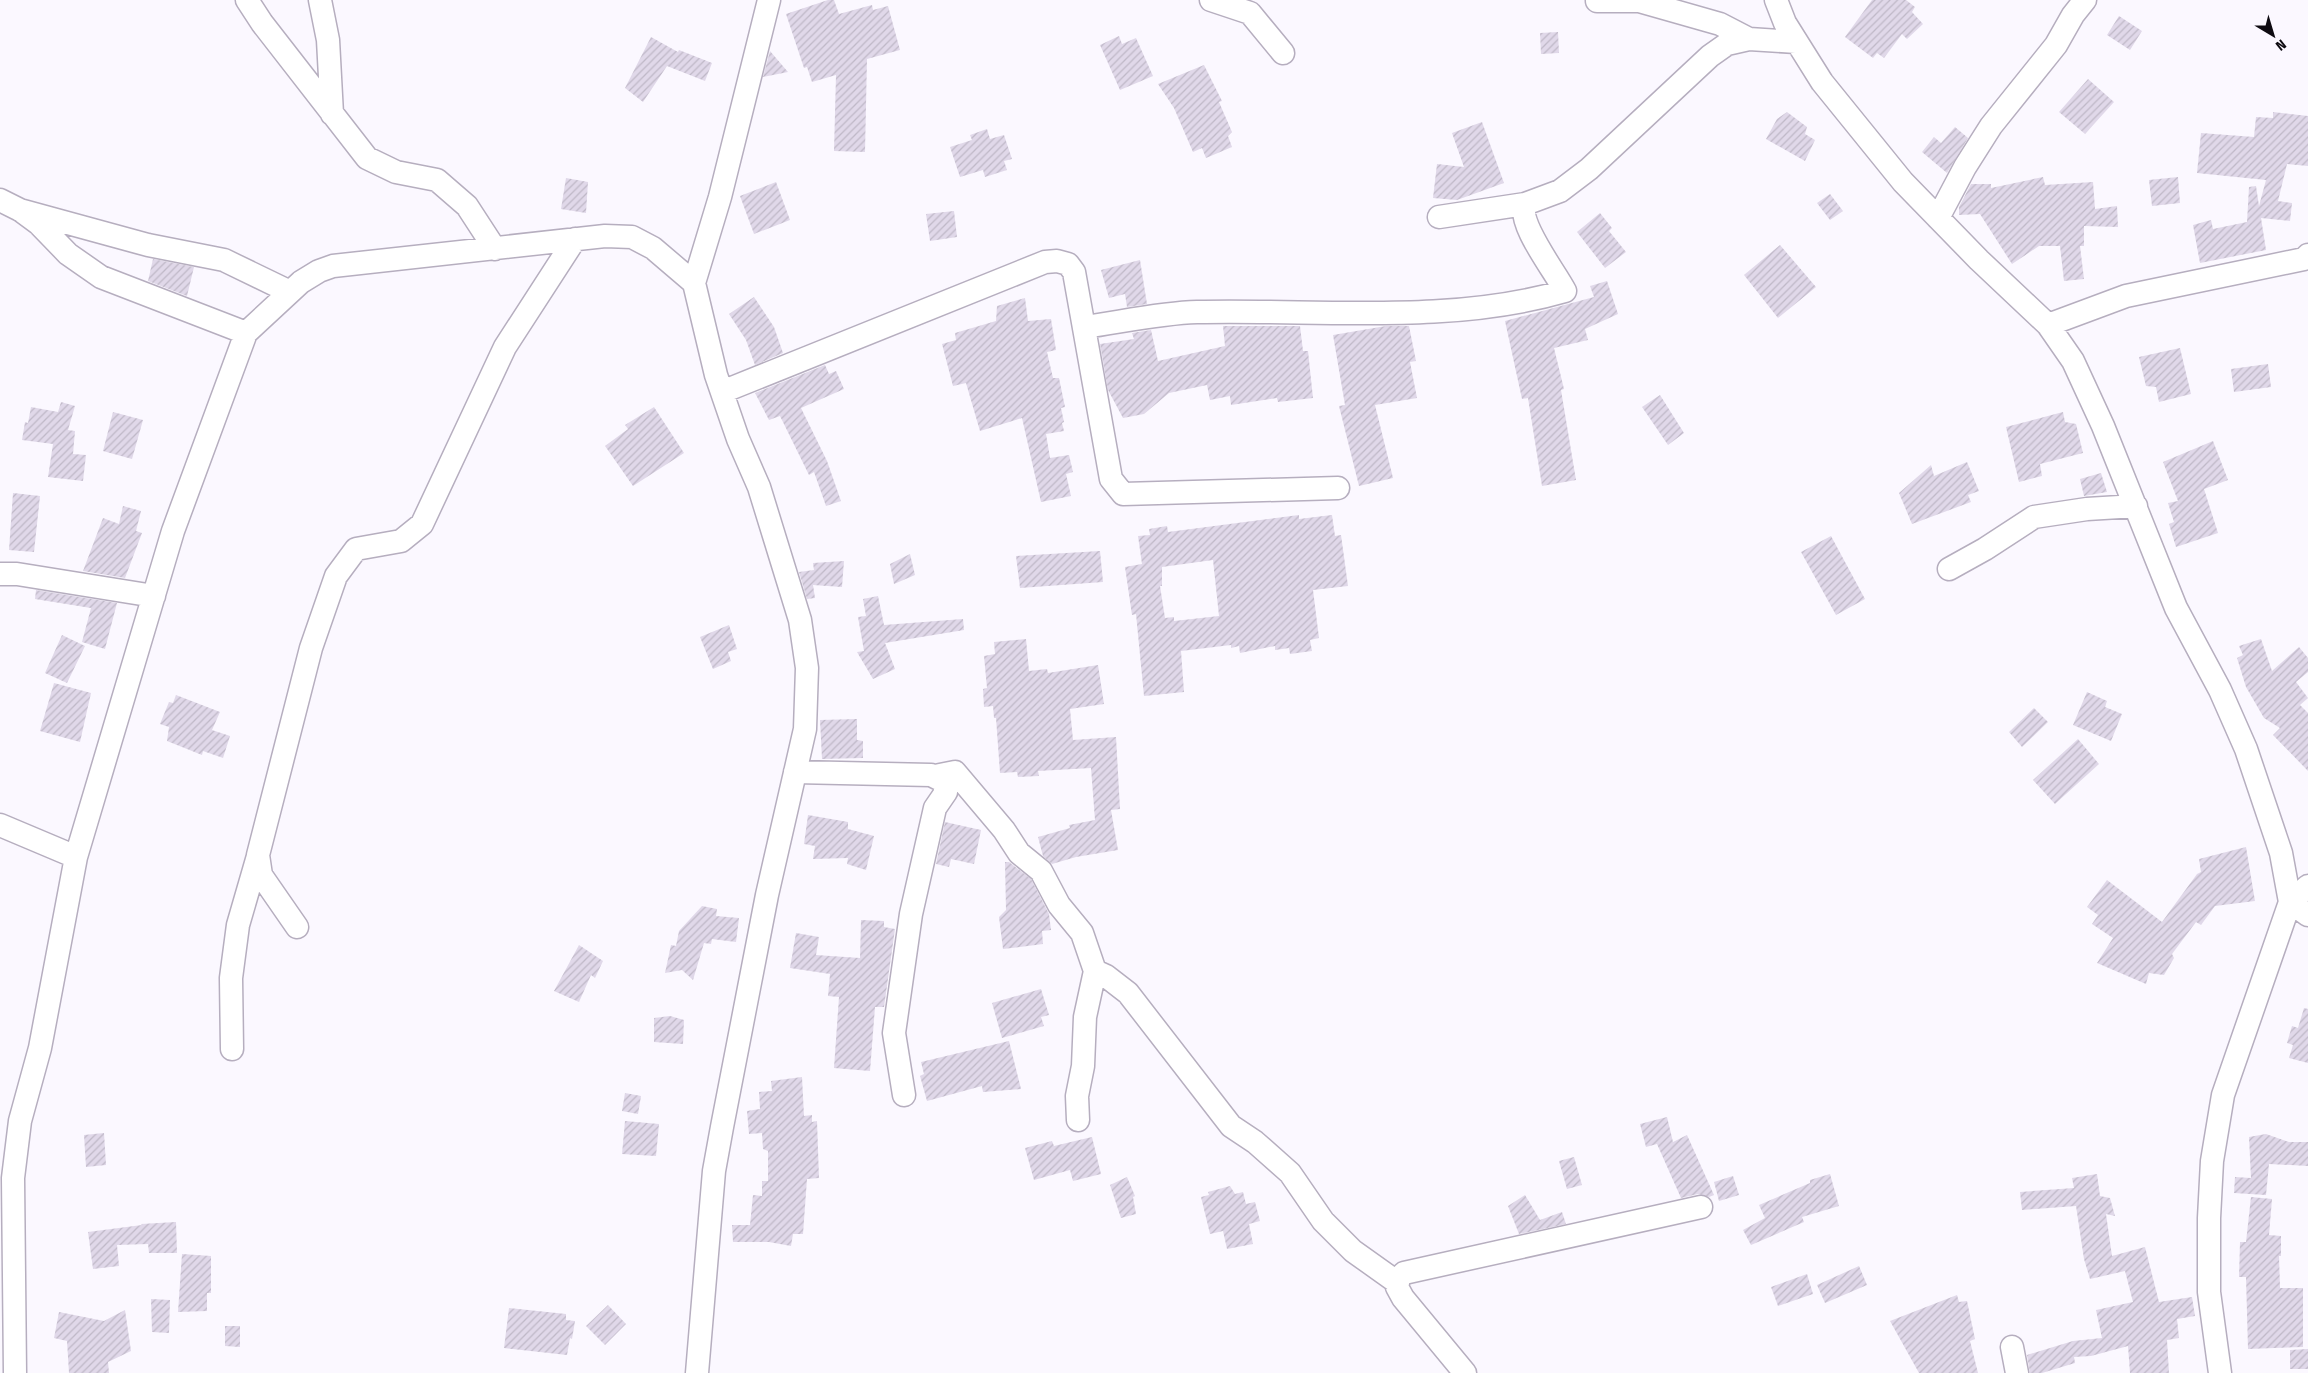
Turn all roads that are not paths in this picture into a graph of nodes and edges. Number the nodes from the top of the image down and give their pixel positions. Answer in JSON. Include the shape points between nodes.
{"nodes":[{"id":1,"x":247,"y":0,"type":"edge"},
{"id":2,"x":320,"y":0,"type":"edge"},
{"id":3,"x":769,"y":0,"type":"edge"},
{"id":4,"x":1211,"y":0,"type":"edge"},
{"id":5,"x":1597,"y":0,"type":"edge"},
{"id":6,"x":1776,"y":0,"type":"edge"},
{"id":7,"x":2085,"y":0,"type":"edge"},
{"id":8,"x":1749,"y":39,"type":"junction"},
{"id":9,"x":1796,"y":42,"type":"junction"},
{"id":10,"x":1283,"y":53,"type":"dead end"},
{"id":11,"x":332,"y":114,"type":"junction"},
{"id":12,"x":1525,"y":204,"type":"junction"},
{"id":13,"x":10,"y":205,"type":"edge"},
{"id":14,"x":1439,"y":217,"type":"dead end"},
{"id":15,"x":1938,"y":218,"type":"junction"},
{"id":16,"x":575,"y":239,"type":"junction"},
{"id":17,"x":495,"y":249,"type":"junction"},
{"id":18,"x":2308,"y":255,"type":"edge"},
{"id":19,"x":694,"y":283,"type":"junction"},
{"id":20,"x":290,"y":292,"type":"junction"},
{"id":21,"x":2048,"y":325,"type":"junction"},
{"id":22,"x":1085,"y":327,"type":"junction"},
{"id":23,"x":246,"y":333,"type":"junction"},
{"id":24,"x":722,"y":392,"type":"junction"},
{"id":25,"x":1338,"y":488,"type":"dead end"},
{"id":26,"x":2136,"y":506,"type":"junction"},
{"id":27,"x":1949,"y":569,"type":"dead end"},
{"id":28,"x":0,"y":574,"type":"edge"},
{"id":29,"x":154,"y":596,"type":"junction"},
{"id":30,"x":795,"y":772,"type":"junction"},
{"id":31,"x":935,"y":776,"type":"junction"},
{"id":32,"x":0,"y":826,"type":"edge"},
{"id":33,"x":258,"y":856,"type":"junction"},
{"id":34,"x":76,"y":857,"type":"junction"},
{"id":35,"x":2308,"y":886,"type":"edge"},
{"id":36,"x":2290,"y":902,"type":"junction"},
{"id":37,"x":2308,"y":915,"type":"edge"},
{"id":38,"x":297,"y":926,"type":"dead end"},
{"id":39,"x":1095,"y":971,"type":"junction"},
{"id":40,"x":232,"y":1049,"type":"dead end"},
{"id":41,"x":904,"y":1095,"type":"dead end"},
{"id":42,"x":1078,"y":1120,"type":"dead end"},
{"id":43,"x":1701,"y":1207,"type":"dead end"},
{"id":44,"x":1398,"y":1283,"type":"junction"},
{"id":45,"x":2012,"y":1347,"type":"dead end"},
{"id":46,"x":15,"y":1373,"type":"edge"},
{"id":47,"x":697,"y":1373,"type":"edge"},
{"id":48,"x":1465,"y":1373,"type":"edge"},
{"id":49,"x":2018,"y":1373,"type":"edge"},
{"id":50,"x":2220,"y":1373,"type":"edge"}],
"edges":[{"from":1,"to":11,"type":"street"},
{"from":2,"to":11,"type":"street","via":[[328,40]]},
{"from":3,"to":19,"type":"street","via":[[720,197]]},
{"from":4,"to":10,"type":"street","via":[[1250,13]]},
{"from":5,"to":8,"type":"street","via":[[1639,1],[1720,24]]},
{"from":6,"to":9,"type":"street"},
{"from":7,"to":15,"type":"street","via":[[2056,45],[1991,126]]},
{"from":8,"to":9,"type":"street"},
{"from":8,"to":12,"type":"street","via":[[1727,44],[1710,56],[1574,180],[1560,190]]},
{"from":9,"to":15,"type":"street","via":[[1822,82],[1903,182]]},
{"from":11,"to":17,"type":"street","via":[[367,158],[396,172],[437,180],[467,206]]},
{"from":12,"to":14,"type":"street"},
{"from":12,"to":22,"type":"street","via":[[1522,211],[1533,240],[1566,291],[1480,308],[1382,314],[1195,312]]},
{"from":13,"to":20,"type":"street","via":[[148,245],[224,260]]},
{"from":13,"to":23,"type":"street","via":[[101,277]]},
{"from":15,"to":21,"type":"street"},
{"from":16,"to":17,"type":"street"},
{"from":16,"to":19,"type":"street","via":[[632,237],[653,248]]},
{"from":16,"to":33,"type":"street","via":[[505,347],[422,524],[401,541],[356,549],[336,576],[312,648]]},
{"from":17,"to":20,"type":"street","via":[[333,266],[319,271]]},
{"from":18,"to":21,"type":"street","via":[[2304,259],[2126,296]]},
{"from":19,"to":24,"type":"street"},
{"from":20,"to":23,"type":"street"},
{"from":21,"to":26,"type":"street","via":[[2072,362]]},
{"from":22,"to":24,"type":"street","via":[[1074,272],[1068,264],[1045,262]]},
{"from":22,"to":25,"type":"street","via":[[1111,479],[1123,494]]},
{"from":23,"to":29,"type":"street","via":[[173,531]]},
{"from":24,"to":30,"type":"street","via":[[759,487],[800,620],[807,668],[804,729]]},
{"from":26,"to":27,"type":"street","via":[[2086,509],[2034,518]]},
{"from":26,"to":36,"type":"street","via":[[2176,608],[2220,690],[2246,749],[2281,853]]},
{"from":28,"to":29,"type":"street"},
{"from":29,"to":34,"type":"street"},
{"from":30,"to":31,"type":"street"},
{"from":30,"to":47,"type":"street","via":[[742,1018],[714,1172]]},
{"from":31,"to":39,"type":"street","via":[[955,772],[1019,852],[1041,871],[1059,905],[1082,933]]},
{"from":31,"to":41,"type":"street","via":[[946,786],[946,792],[935,808],[910,914],[894,1033]]},
{"from":32,"to":34,"type":"street"},
{"from":33,"to":38,"type":"street","via":[[261,875]]},
{"from":33,"to":40,"type":"street","via":[[238,925],[231,978]]},
{"from":34,"to":46,"type":"street","via":[[40,1048],[20,1121],[13,1178]]},
{"from":35,"to":36,"type":"street"},
{"from":36,"to":37,"type":"street"},
{"from":36,"to":50,"type":"street","via":[[2223,1095],[2212,1161],[2209,1292]]},
{"from":39,"to":42,"type":"street","via":[[1085,1016],[1083,1066],[1077,1096]]},
{"from":39,"to":44,"type":"street","via":[[1128,993],[1231,1126],[1290,1173],[1323,1221],[1353,1251]]},
{"from":43,"to":44,"type":"street","via":[[1404,1273]]},
{"from":44,"to":48,"type":"street","via":[[1402,1298]]},
{"from":45,"to":49,"type":"street"}]}
